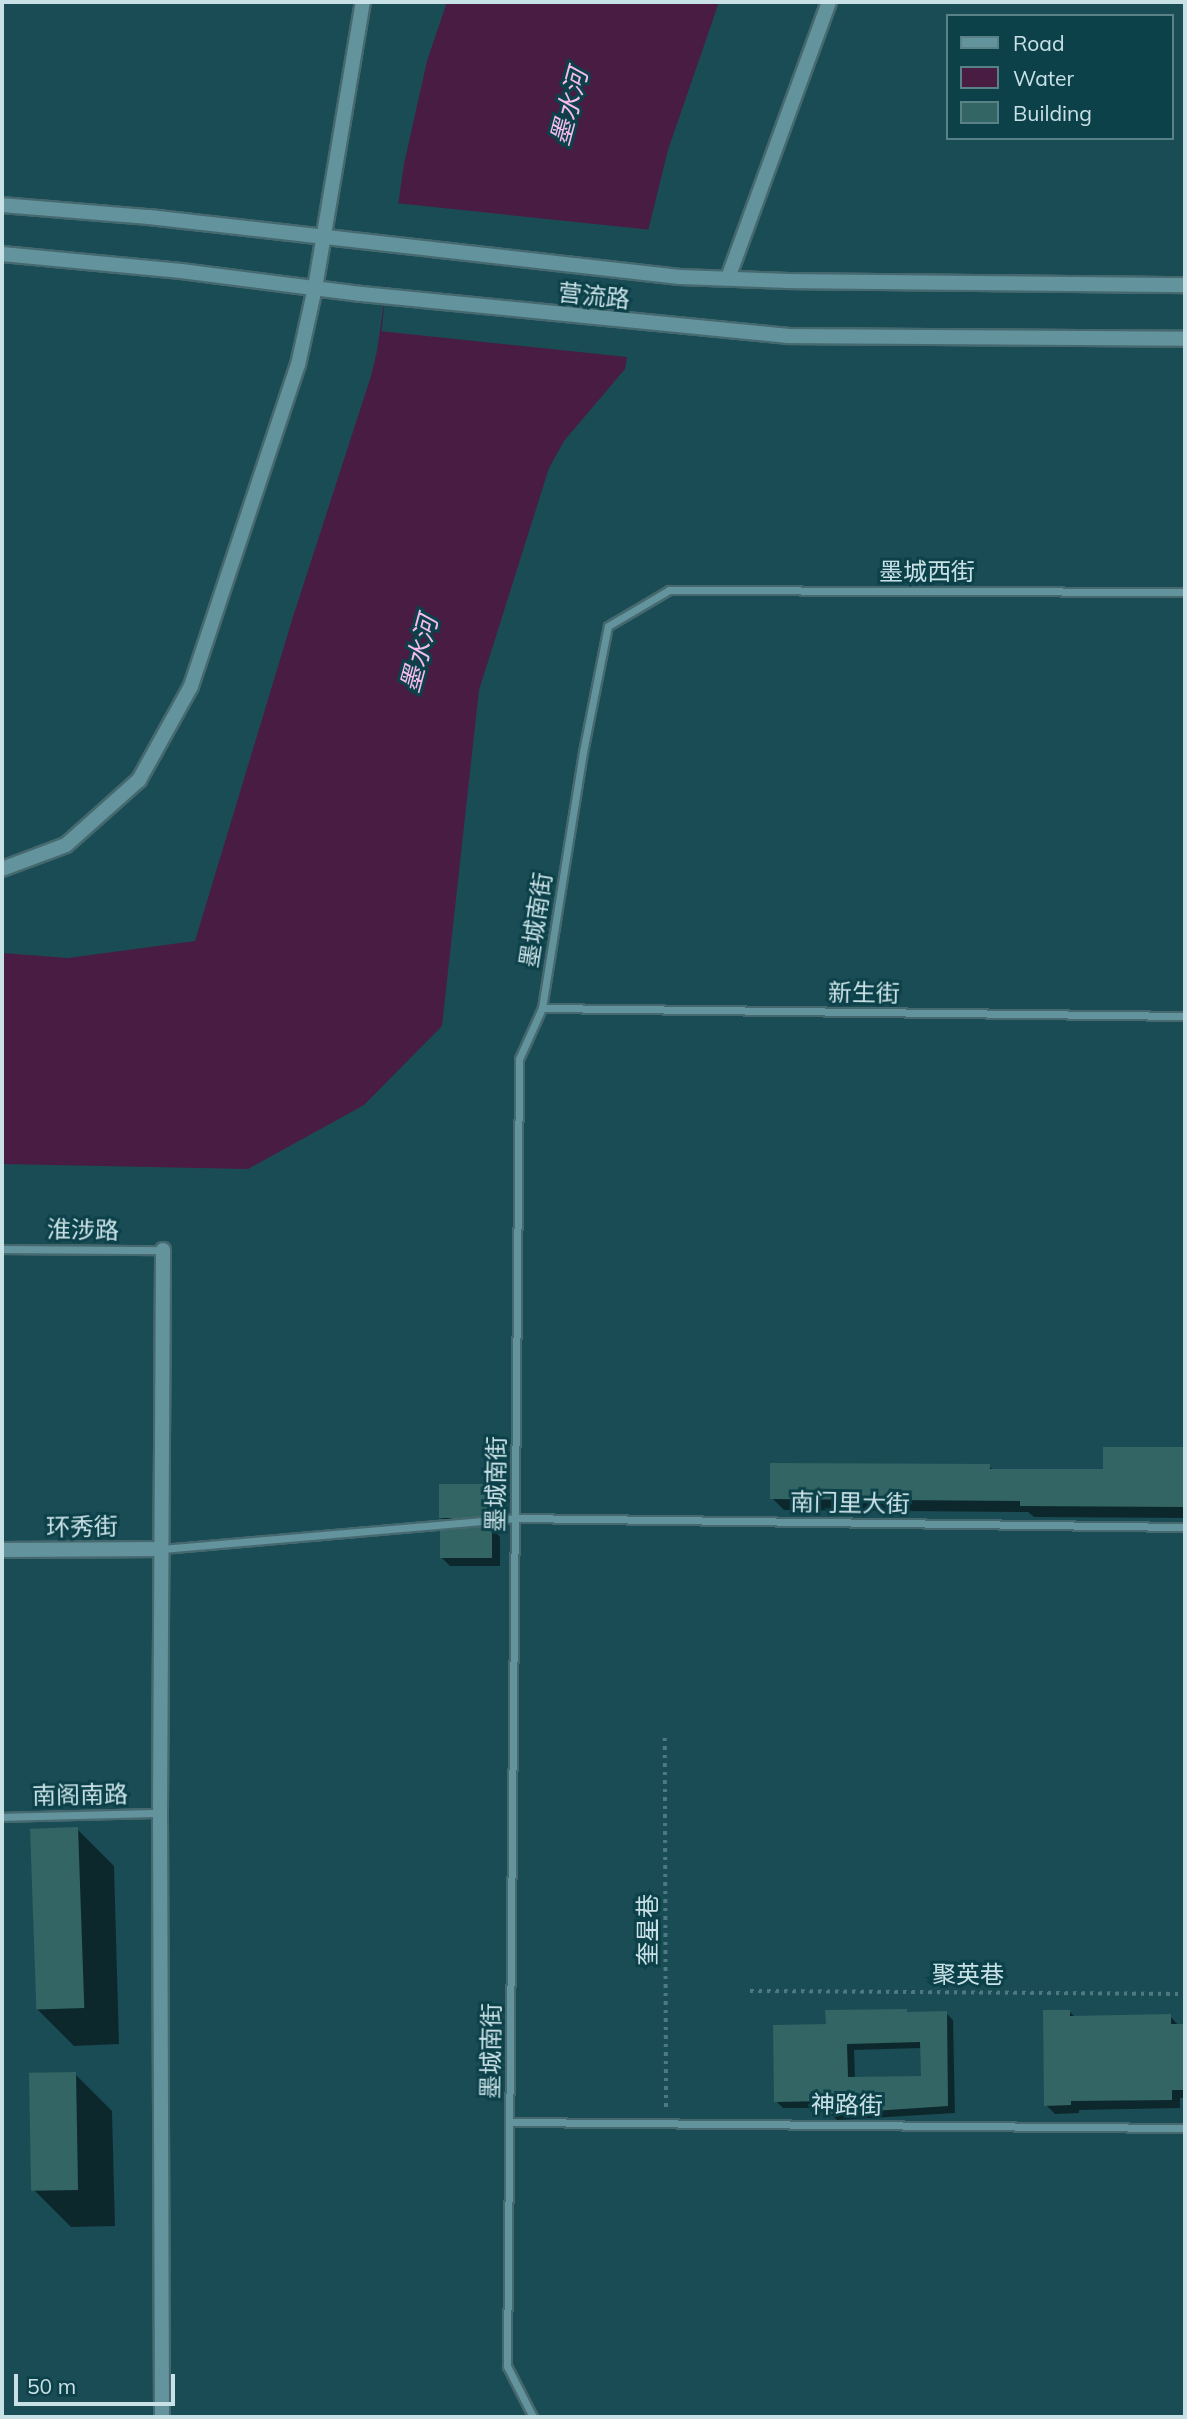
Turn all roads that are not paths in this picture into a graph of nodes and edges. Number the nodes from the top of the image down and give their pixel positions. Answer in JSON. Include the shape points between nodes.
{"nodes":[{"id":1,"x":363,"y":2,"type":"edge"},
{"id":2,"x":829,"y":2,"type":"edge"},
{"id":3,"x":2,"y":205,"type":"edge"},
{"id":4,"x":323,"y":236,"type":"junction"},
{"id":5,"x":2,"y":254,"type":"edge"},
{"id":6,"x":728,"y":278,"type":"junction"},
{"id":7,"x":1185,"y":285,"type":"edge"},
{"id":8,"x":315,"y":288,"type":"junction"},
{"id":9,"x":1185,"y":339,"type":"edge"},
{"id":10,"x":669,"y":590,"type":"joint"},
{"id":11,"x":1185,"y":592,"type":"edge"},
{"id":12,"x":2,"y":869,"type":"edge"},
{"id":13,"x":542,"y":1008,"type":"junction"},
{"id":14,"x":1185,"y":1016,"type":"edge"},
{"id":15,"x":2,"y":1249,"type":"edge"},
{"id":16,"x":163,"y":1251,"type":"joint"},
{"id":17,"x":514,"y":1518,"type":"junction"},
{"id":18,"x":1185,"y":1527,"type":"edge"},
{"id":19,"x":162,"y":1549,"type":"junction"},
{"id":20,"x":2,"y":1550,"type":"edge"},
{"id":21,"x":160,"y":1813,"type":"junction"},
{"id":22,"x":2,"y":1816,"type":"edge"},
{"id":23,"x":509,"y":2122,"type":"junction"},
{"id":24,"x":1185,"y":2128,"type":"edge"},
{"id":25,"x":162,"y":2417,"type":"edge"},
{"id":26,"x":533,"y":2417,"type":"edge"}],
"edges":[{"from":1,"to":4,"type":"street"},
{"from":2,"to":6,"type":"street"},
{"from":3,"to":4,"type":"street","name":"营流路"},
{"from":4,"to":6,"type":"street","name":"营流路","via":[[680,277]]},
{"from":4,"to":8,"type":"street"},
{"from":5,"to":8,"type":"street","name":"营流路"},
{"from":6,"to":7,"type":"street","name":"营流路"},
{"from":8,"to":9,"type":"street","name":"营流路","via":[[787,337]]},
{"from":8,"to":12,"type":"street","via":[[298,365],[191,686],[139,780],[66,845]]},
{"from":10,"to":11,"type":"street","name":"墨城西街"},
{"from":10,"to":13,"type":"street","name":"墨城南街","via":[[608,626]]},
{"from":13,"to":14,"type":"street","name":"新生街"},
{"from":13,"to":17,"type":"street","name":"墨城南街","via":[[519,1059]]},
{"from":15,"to":16,"type":"street","name":"淮涉路"},
{"from":16,"to":19,"type":"street"},
{"from":17,"to":18,"type":"street","name":"南门里大街"},
{"from":17,"to":19,"type":"street","name":"南门里大街"},
{"from":17,"to":23,"type":"street","name":"墨城南街"},
{"from":19,"to":20,"type":"street","name":"环秀街"},
{"from":19,"to":21,"type":"street"},
{"from":21,"to":22,"type":"street","name":"南阁南路"},
{"from":21,"to":25,"type":"street"},
{"from":23,"to":24,"type":"street","name":"神路街"},
{"from":23,"to":26,"type":"street","name":"墨城南街","via":[[507,2366]]}]}
